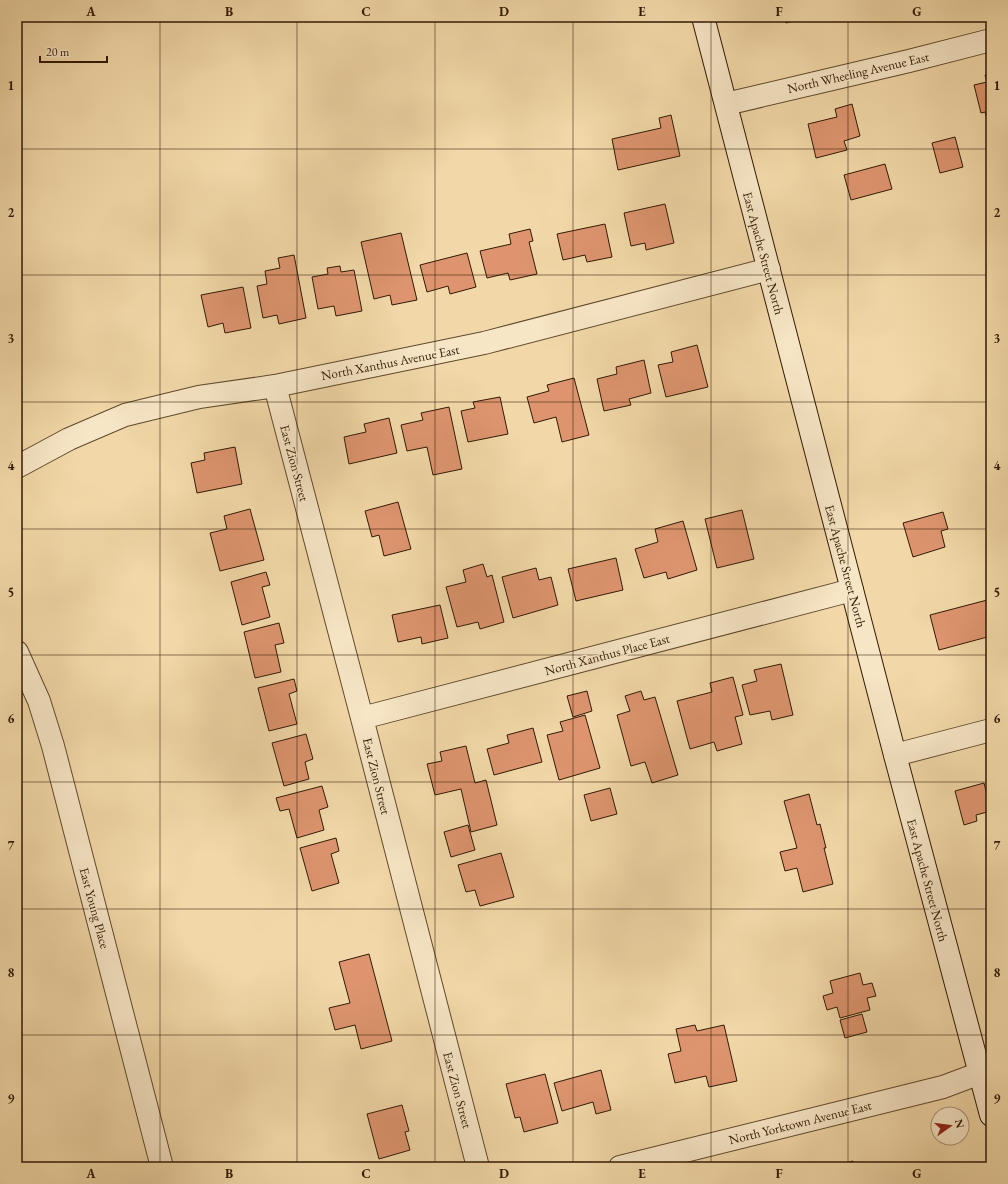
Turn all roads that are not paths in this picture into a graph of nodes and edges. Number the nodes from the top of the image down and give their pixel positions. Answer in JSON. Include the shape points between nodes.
{"nodes":[{"id":1,"x":703,"y":17,"type":"edge"},
{"id":2,"x":991,"y":40,"type":"edge"},
{"id":3,"x":726,"y":104,"type":"junction"},
{"id":4,"x":769,"y":269,"type":"junction"},
{"id":5,"x":274,"y":386,"type":"junction"},
{"id":6,"x":17,"y":467,"type":"edge"},
{"id":7,"x":852,"y":590,"type":"junction"},
{"id":8,"x":17,"y":652,"type":"edge"},
{"id":9,"x":362,"y":718,"type":"junction"},
{"id":10,"x":991,"y":730,"type":"edge"},
{"id":11,"x":895,"y":755,"type":"junction"},
{"id":12,"x":985,"y":1071,"type":"edge"},
{"id":13,"x":991,"y":1115,"type":"edge"},
{"id":14,"x":162,"y":1167,"type":"edge"},
{"id":15,"x":478,"y":1167,"type":"edge"},
{"id":16,"x":620,"y":1167,"type":"edge"}],
"edges":[{"from":1,"to":3,"type":"street","name":"East Apache Street North"},
{"from":2,"to":3,"type":"street","name":"North Wheeling Avenue East"},
{"from":3,"to":4,"type":"street","name":"East Apache Street North"},
{"from":4,"to":5,"type":"street","name":"North Xanthus Avenue East","via":[[484,343]]},
{"from":4,"to":7,"type":"street","name":"East Apache Street North"},
{"from":5,"to":6,"type":"street","name":"North Xanthus Avenue East","via":[[199,397],[125,415],[69,439]]},
{"from":5,"to":9,"type":"street","name":"East Zion Street"},
{"from":7,"to":9,"type":"street","name":"North Xanthus Place East"},
{"from":7,"to":11,"type":"street","name":"East Apache Street North"},
{"from":8,"to":14,"type":"street","name":"East Young Place","via":[[39,701],[53,746]]},
{"from":9,"to":15,"type":"street","name":"East Zion Street"},
{"from":10,"to":11,"type":"street"},
{"from":11,"to":12,"type":"street","name":"East Apache Street North"},
{"from":12,"to":13,"type":"street","name":"East Apache Street North"},
{"from":12,"to":16,"type":"street","name":"North Yorktown Avenue East","via":[[943,1086]]}]}
